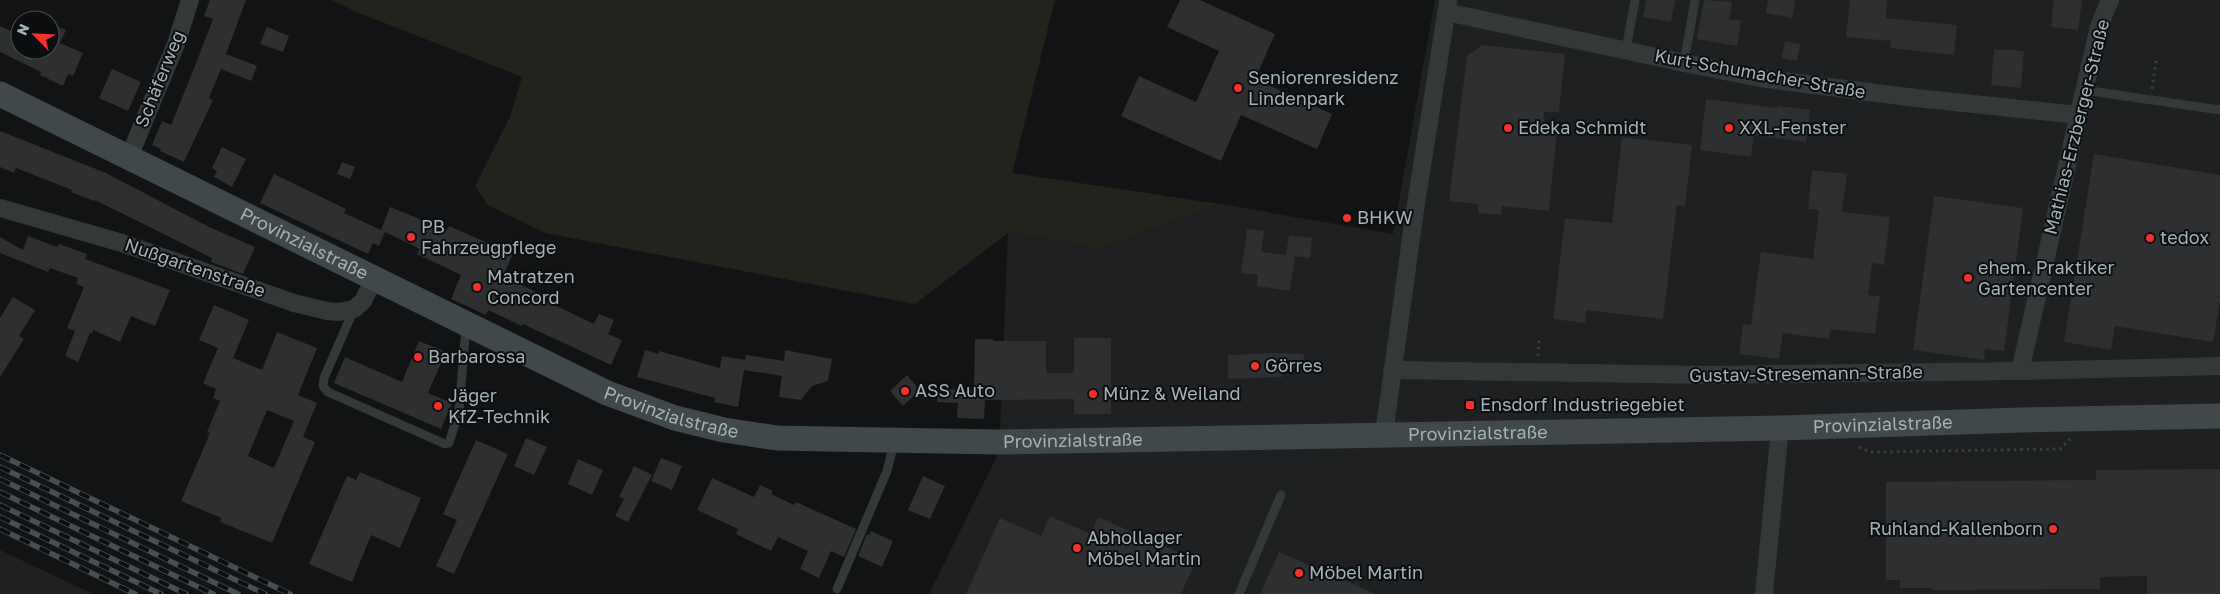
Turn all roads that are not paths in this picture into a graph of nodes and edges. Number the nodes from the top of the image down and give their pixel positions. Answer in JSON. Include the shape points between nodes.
{"nodes":[{"id":1,"x":190,"y":0,"type":"edge"},
{"id":2,"x":1635,"y":0,"type":"edge"},
{"id":3,"x":1695,"y":0,"type":"edge"},
{"id":4,"x":2110,"y":0,"type":"edge"},
{"id":5,"x":1447,"y":6,"type":"edge"},
{"id":6,"x":1626,"y":50,"type":"junction"},
{"id":7,"x":1684,"y":63,"type":"junction"},
{"id":8,"x":2084,"y":90,"type":"junction"},
{"id":9,"x":0,"y":94,"type":"edge"},
{"id":10,"x":2220,"y":110,"type":"edge"},
{"id":11,"x":2078,"y":114,"type":"junction"},
{"id":12,"x":129,"y":157,"type":"junction"},
{"id":13,"x":0,"y":208,"type":"edge"},
{"id":14,"x":374,"y":279,"type":"junction"},
{"id":15,"x":354,"y":309,"type":"junction"},
{"id":16,"x":466,"y":324,"type":"junction"},
{"id":17,"x":2220,"y":366,"type":"edge"},
{"id":18,"x":1392,"y":370,"type":"junction"},
{"id":19,"x":2020,"y":371,"type":"junction"},
{"id":20,"x":2220,"y":416,"type":"edge"},
{"id":21,"x":1780,"y":428,"type":"junction"},
{"id":22,"x":1384,"y":434,"type":"junction"},
{"id":23,"x":895,"y":440,"type":"junction"},
{"id":24,"x":1281,"y":495,"type":"dead end"},
{"id":25,"x":837,"y":589,"type":"dead end"},
{"id":26,"x":1239,"y":594,"type":"edge"},
{"id":27,"x":1764,"y":594,"type":"edge"}],
"edges":[{"from":1,"to":12,"type":"street","name":"Schäferweg","via":[[176,44]]},
{"from":2,"to":6,"type":"lane"},
{"from":3,"to":7,"type":"lane"},
{"from":4,"to":8,"type":"street","name":"Mathias-Erzberger-Straße","via":[[2099,26]]},
{"from":5,"to":6,"type":"street","name":"Kurt-Schumacher-Straße"},
{"from":5,"to":18,"type":"street"},
{"from":6,"to":7,"type":"street","name":"Kurt-Schumacher-Straße"},
{"from":7,"to":11,"type":"street","name":"Kurt-Schumacher-Straße","via":[[1831,88]]},
{"from":8,"to":10,"type":"lane"},
{"from":8,"to":11,"type":"street","name":"Mathias-Erzberger-Straße"},
{"from":9,"to":12,"type":"main road","name":"Provinzialstraße"},
{"from":11,"to":19,"type":"street","name":"Mathias-Erzberger-Straße"},
{"from":12,"to":14,"type":"main road","name":"Provinzialstraße"},
{"from":13,"to":15,"type":"street","name":"Nußgartenstraße","via":[[122,243],[294,303],[327,311]]},
{"from":14,"to":15,"type":"street"},
{"from":14,"to":16,"type":"main road","name":"Provinzialstraße"},
{"from":15,"to":16,"type":"lane","via":[[323,386],[333,395],[445,444],[449,443],[459,411]]},
{"from":16,"to":23,"type":"main road","name":"Provinzialstraße","via":[[607,393],[675,418],[776,438]]},
{"from":17,"to":19,"type":"street","name":"Gustav-Stresemann-Straße"},
{"from":18,"to":19,"type":"street","name":"Gustav-Stresemann-Straße","via":[[1707,375]]},
{"from":18,"to":22,"type":"street"},
{"from":20,"to":21,"type":"main road","name":"Provinzialstraße"},
{"from":21,"to":22,"type":"main road","name":"Provinzialstraße"},
{"from":21,"to":27,"type":"street"},
{"from":22,"to":23,"type":"main road","name":"Provinzialstraße"},
{"from":23,"to":25,"type":"lane","via":[[886,471]]},
{"from":24,"to":26,"type":"lane"}]}
